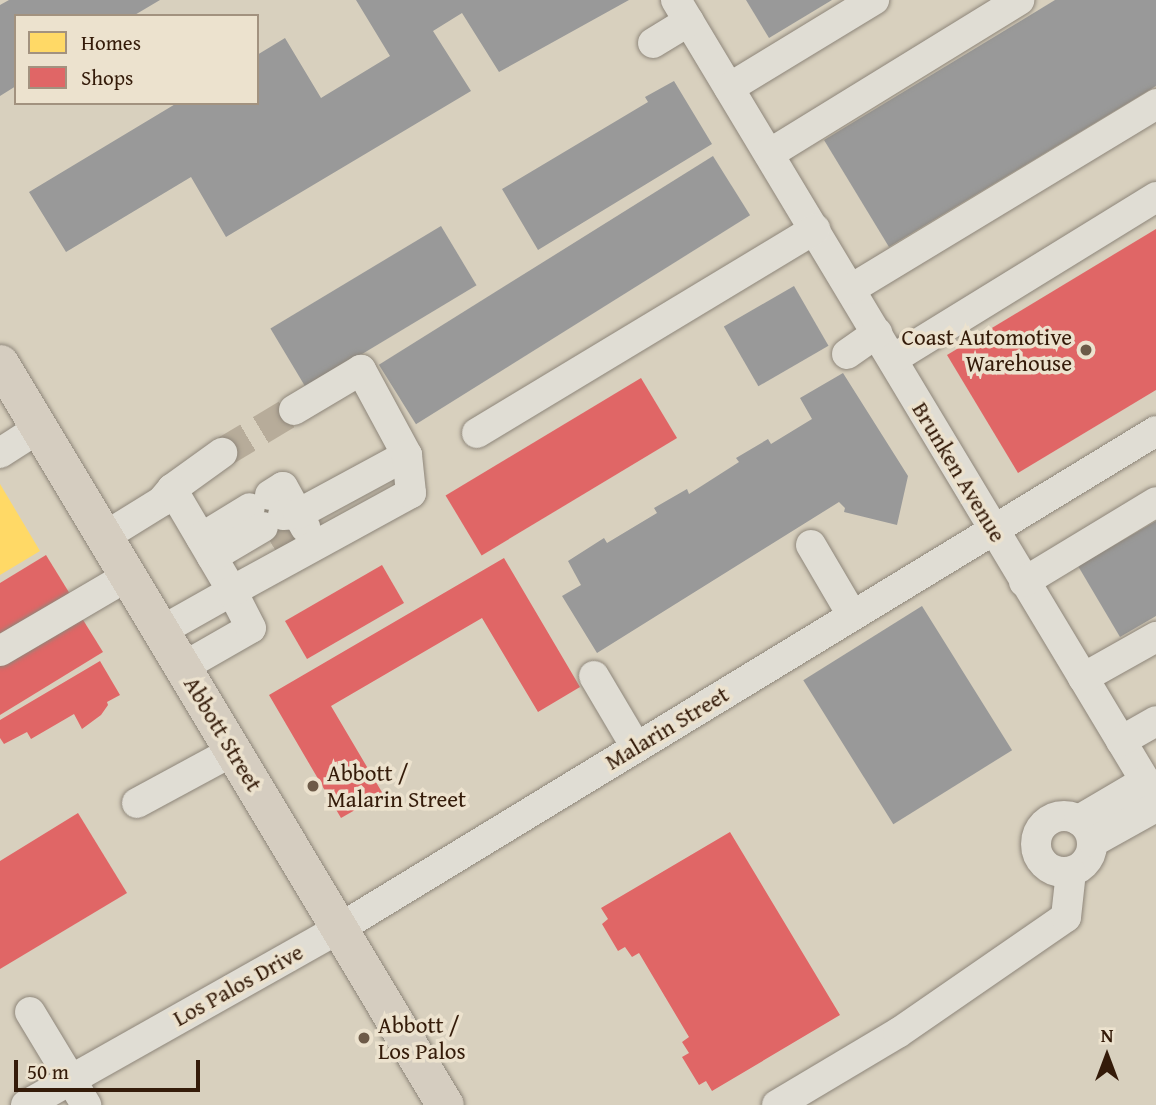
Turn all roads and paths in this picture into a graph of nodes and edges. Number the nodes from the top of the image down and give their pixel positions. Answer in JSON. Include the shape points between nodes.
{"nodes":[{"id":1,"x":874,"y":0,"type":"edge"},
{"id":2,"x":1019,"y":0,"type":"edge"},
{"id":3,"x":682,"y":11,"type":"edge"},
{"id":4,"x":653,"y":43,"type":"dead end"},
{"id":5,"x":729,"y":88,"type":"junction"},
{"id":6,"x":1156,"y":104,"type":"edge"},
{"id":7,"x":769,"y":154,"type":"junction"},
{"id":8,"x":1156,"y":197,"type":"edge"},
{"id":9,"x":814,"y":229,"type":"junction"},
{"id":10,"x":851,"y":289,"type":"junction"},
{"id":11,"x":877,"y":333,"type":"junction"},
{"id":12,"x":847,"y":354,"type":"dead end"},
{"id":13,"x":893,"y":359,"type":"junction"},
{"id":14,"x":0,"y":363,"type":"edge"},
{"id":15,"x":294,"y":410,"type":"tunnel mouth"},
{"id":16,"x":39,"y":428,"type":"junction"},
{"id":17,"x":1156,"y":431,"type":"edge"},
{"id":18,"x":477,"y":433,"type":"dead end"},
{"id":19,"x":0,"y":453,"type":"edge"},
{"id":20,"x":222,"y":453,"type":"tunnel mouth"},
{"id":21,"x":407,"y":455,"type":"junction"},
{"id":22,"x":172,"y":489,"type":"junction"},
{"id":23,"x":1156,"y":502,"type":"edge"},
{"id":24,"x":276,"y":514,"type":"junction"},
{"id":25,"x":993,"y":528,"type":"junction"},
{"id":26,"x":104,"y":537,"type":"junction"},
{"id":27,"x":811,"y":545,"type":"dead end"},
{"id":28,"x":316,"y":546,"type":"junction"},
{"id":29,"x":216,"y":564,"type":"junction"},
{"id":30,"x":128,"y":576,"type":"junction"},
{"id":31,"x":1024,"y":582,"type":"junction"},
{"id":32,"x":852,"y":615,"type":"junction"},
{"id":33,"x":161,"y":631,"type":"junction"},
{"id":34,"x":1156,"y":637,"type":"edge"},
{"id":35,"x":0,"y":650,"type":"edge"},
{"id":36,"x":183,"y":667,"type":"junction"},
{"id":37,"x":594,"y":676,"type":"dead end"},
{"id":38,"x":1083,"y":678,"type":"junction"},
{"id":39,"x":1156,"y":721,"type":"edge"},
{"id":40,"x":1121,"y":741,"type":"junction"},
{"id":41,"x":636,"y":747,"type":"junction"},
{"id":42,"x":233,"y":751,"type":"junction"},
{"id":43,"x":1152,"y":796,"type":"edge"},
{"id":44,"x":137,"y":803,"type":"dead end"},
{"id":45,"x":1086,"y":831,"type":"junction"},
{"id":46,"x":1071,"y":872,"type":"junction"},
{"id":47,"x":340,"y":928,"type":"junction"},
{"id":48,"x":30,"y":1012,"type":"dead end"},
{"id":49,"x":71,"y":1078,"type":"junction"},
{"id":50,"x":26,"y":1105,"type":"edge"},
{"id":51,"x":86,"y":1105,"type":"edge"},
{"id":52,"x":446,"y":1105,"type":"edge"},
{"id":53,"x":777,"y":1105,"type":"edge"}],
"edges":[{"from":1,"to":5,"type":"street"},
{"from":2,"to":7,"type":"street"},
{"from":3,"to":4,"type":"street"},
{"from":3,"to":5,"type":"street","name":"Brunken Avenue"},
{"from":5,"to":7,"type":"street","name":"Brunken Avenue"},
{"from":6,"to":10,"type":"street"},
{"from":7,"to":9,"type":"street","name":"Brunken Avenue"},
{"from":8,"to":13,"type":"street"},
{"from":9,"to":10,"type":"street","name":"Brunken Avenue"},
{"from":9,"to":18,"type":"street"},
{"from":10,"to":11,"type":"street","name":"Brunken Avenue"},
{"from":11,"to":12,"type":"street"},
{"from":11,"to":13,"type":"street","name":"Brunken Avenue"},
{"from":13,"to":25,"type":"street","name":"Brunken Avenue"},
{"from":14,"to":16,"type":"main road","name":"Abbott Street"},
{"from":15,"to":21,"type":"street","via":[[361,370]]},
{"from":16,"to":19,"type":"street"},
{"from":16,"to":26,"type":"main road","name":"Abbott Street"},
{"from":17,"to":25,"type":"street","name":"Malarin Street"},
{"from":20,"to":22,"type":"street"},
{"from":21,"to":24,"type":"street"},
{"from":21,"to":28,"type":"street","via":[[411,493]]},
{"from":22,"to":26,"type":"street","via":[[162,501]]},
{"from":22,"to":29,"type":"street"},
{"from":23,"to":31,"type":"street"},
{"from":24,"to":28,"type":"street"},
{"from":24,"to":29,"type":"street"},
{"from":25,"to":31,"type":"street","name":"Brunken Avenue"},
{"from":25,"to":32,"type":"street","name":"Malarin Street"},
{"from":26,"to":30,"type":"main road","name":"Abbott Street"},
{"from":27,"to":32,"type":"street"},
{"from":28,"to":29,"type":"street"},
{"from":29,"to":33,"type":"street"},
{"from":29,"to":36,"type":"street","via":[[251,628]]},
{"from":30,"to":33,"type":"main road","name":"Abbott Street"},
{"from":30,"to":35,"type":"street"},
{"from":31,"to":38,"type":"street","name":"Brunken Avenue"},
{"from":32,"to":41,"type":"street","name":"Malarin Street"},
{"from":33,"to":36,"type":"main road","name":"Abbott Street"},
{"from":34,"to":38,"type":"street"},
{"from":36,"to":42,"type":"main road","name":"Abbott Street"},
{"from":37,"to":41,"type":"street"},
{"from":38,"to":40,"type":"street","name":"Brunken Avenue"},
{"from":39,"to":40,"type":"street"},
{"from":40,"to":43,"type":"street","name":"Brunken Avenue"},
{"from":41,"to":47,"type":"street","name":"Malarin Street"},
{"from":42,"to":44,"type":"street"},
{"from":42,"to":47,"type":"main road","name":"Abbott Street"},
{"from":43,"to":45,"type":"street"},
{"from":45,"to":46,"type":"street","via":[[1089,858]]},
{"from":45,"to":46,"type":"street","via":[[1071,816],[1053,818],[1036,839],[1045,865]]},
{"from":46,"to":53,"type":"street","via":[[1066,917],[898,1032]]},
{"from":47,"to":49,"type":"street","name":"Los Palos Drive"},
{"from":47,"to":52,"type":"main road","name":"Abbott Street"},
{"from":48,"to":49,"type":"street"},
{"from":49,"to":50,"type":"street","name":"Los Palos Drive"},
{"from":49,"to":51,"type":"street"}]}
